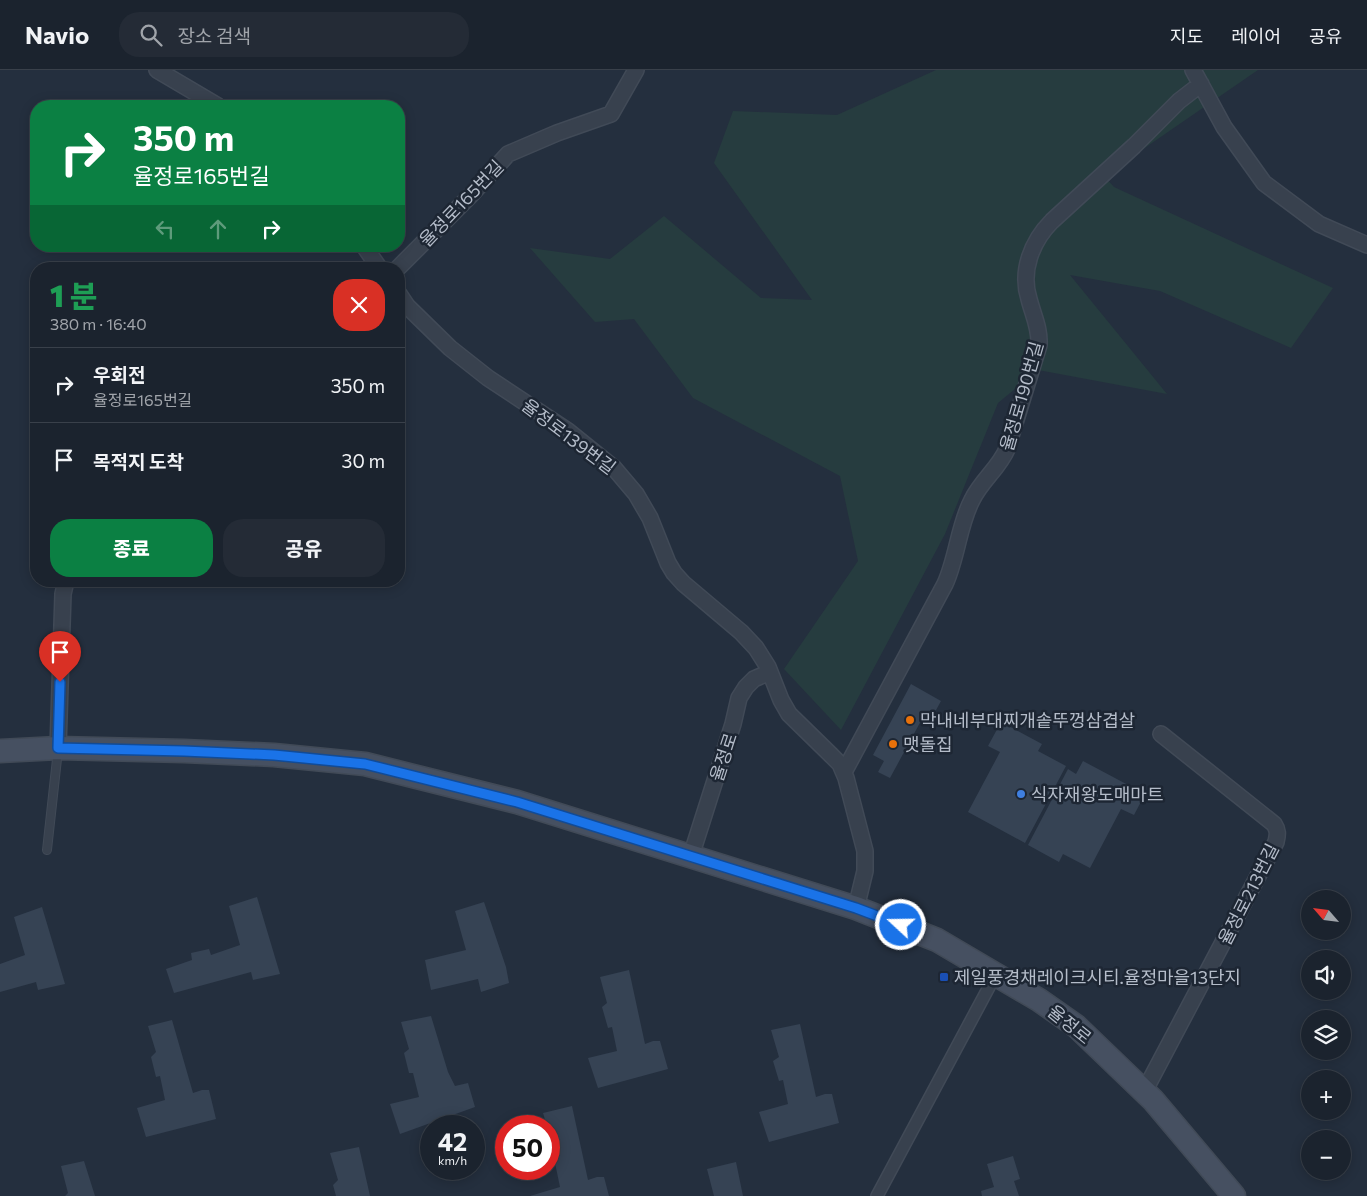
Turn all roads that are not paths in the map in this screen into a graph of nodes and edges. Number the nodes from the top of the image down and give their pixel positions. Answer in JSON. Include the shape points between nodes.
{"nodes":[{"id":1,"x":157,"y":70,"type":"edge"},
{"id":2,"x":636,"y":70,"type":"edge"},
{"id":3,"x":1194,"y":70,"type":"edge"},
{"id":4,"x":1201,"y":84,"type":"junction"},
{"id":5,"x":208,"y":100,"type":"edge"},
{"id":6,"x":1367,"y":245,"type":"edge"},
{"id":7,"x":403,"y":262,"type":"edge"},
{"id":8,"x":405,"y":303,"type":"edge"},
{"id":9,"x":65,"y":587,"type":"edge"},
{"id":10,"x":770,"y":672,"type":"junction"},
{"id":11,"x":1161,"y":734,"type":"dead end"},
{"id":12,"x":58,"y":748,"type":"junction"},
{"id":13,"x":0,"y":751,"type":"edge"},
{"id":14,"x":844,"y":772,"type":"junction"},
{"id":15,"x":47,"y":850,"type":"dead end"},
{"id":16,"x":691,"y":856,"type":"junction"},
{"id":17,"x":856,"y":908,"type":"junction"},
{"id":18,"x":996,"y":974,"type":"junction"},
{"id":19,"x":1144,"y":1092,"type":"junction"},
{"id":20,"x":878,"y":1196,"type":"edge"},
{"id":21,"x":1234,"y":1196,"type":"edge"}],
"edges":[{"from":1,"to":5,"type":"street"},
{"from":2,"to":7,"type":"street","name":"율정로165번길","via":[[610,114],[508,154]]},
{"from":3,"to":4,"type":"street"},
{"from":4,"to":6,"type":"street","via":[[1224,127],[1264,183],[1319,224]]},
{"from":4,"to":14,"type":"street","name":"율정로190번길","via":[[1052,220],[1032,246],[1026,282],[1040,334],[1039,345],[1007,449],[970,502],[945,584]]},
{"from":8,"to":10,"type":"street","name":"율정로139번길","via":[[450,348],[488,378],[568,431],[614,468],[636,494],[650,518],[674,573],[741,632],[756,648]]},
{"from":9,"to":12,"type":"street"},
{"from":10,"to":14,"type":"street","name":"율정로139번길","via":[[789,714],[832,755]]},
{"from":10,"to":16,"type":"street","name":"율정로","via":[[754,679],[739,698]]},
{"from":11,"to":19,"type":"street","name":"율정로213번길","via":[[1274,824],[1278,835]]},
{"from":12,"to":13,"type":"main road","name":"율정로"},
{"from":12,"to":15,"type":"lane"},
{"from":12,"to":16,"type":"main road","name":"율정로","via":[[274,755],[365,764],[517,802]]},
{"from":14,"to":17,"type":"street","name":"율정로139번길","via":[[865,851],[865,871]]},
{"from":16,"to":17,"type":"main road","name":"율정로"},
{"from":17,"to":18,"type":"main road","name":"율정로","via":[[937,940]]},
{"from":18,"to":19,"type":"main road","name":"율정로","via":[[1076,1026]]},
{"from":18,"to":20,"type":"street"},
{"from":19,"to":21,"type":"main road","name":"율정로"}]}
